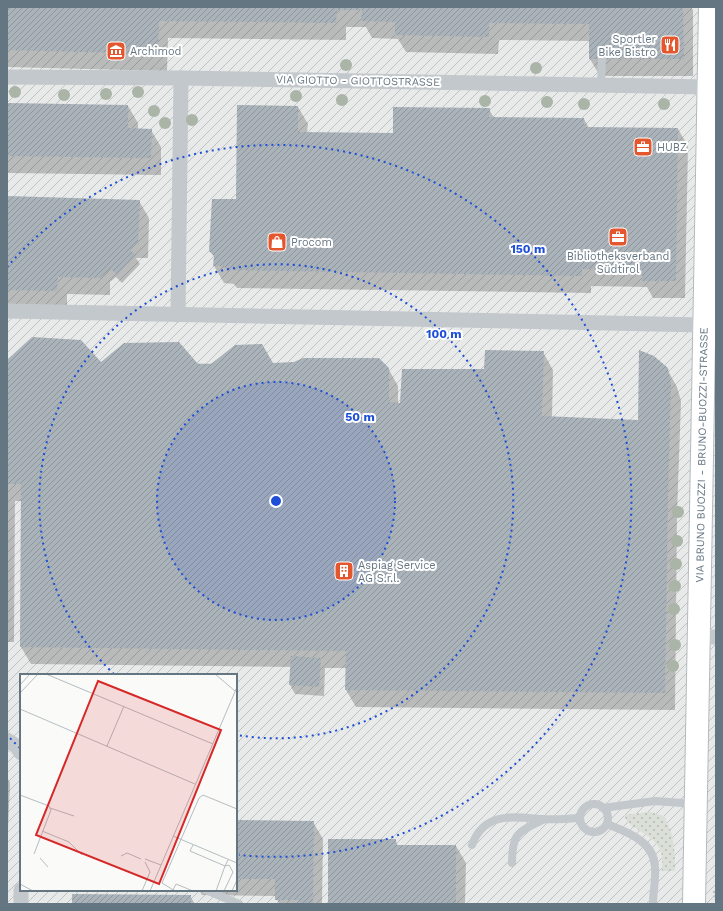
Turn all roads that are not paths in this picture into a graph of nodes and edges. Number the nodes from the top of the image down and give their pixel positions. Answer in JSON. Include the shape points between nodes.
{"nodes":[{"id":1,"x":710,"y":7,"type":"edge"},
{"id":2,"x":602,"y":59,"type":"dead end"},
{"id":3,"x":7,"y":77,"type":"edge"},
{"id":4,"x":182,"y":78,"type":"junction"},
{"id":5,"x":601,"y":85,"type":"junction"},
{"id":6,"x":710,"y":87,"type":"junction"},
{"id":7,"x":7,"y":311,"type":"edge"},
{"id":8,"x":178,"y":315,"type":"junction"},
{"id":9,"x":704,"y":325,"type":"junction"},
{"id":10,"x":708,"y":637,"type":"edge"},
{"id":11,"x":697,"y":804,"type":"junction"},
{"id":12,"x":603,"y":808,"type":"junction"},
{"id":13,"x":580,"y":818,"type":"junction"},
{"id":14,"x":544,"y":819,"type":"junction"},
{"id":15,"x":607,"y":824,"type":"junction"},
{"id":16,"x":472,"y":845,"type":"dead end"},
{"id":17,"x":512,"y":863,"type":"dead end"},
{"id":18,"x":21,"y":891,"type":"edge"},
{"id":19,"x":208,"y":891,"type":"edge"},
{"id":20,"x":20,"y":904,"type":"edge"},
{"id":21,"x":239,"y":904,"type":"edge"},
{"id":22,"x":653,"y":904,"type":"edge"},
{"id":23,"x":694,"y":904,"type":"edge"}],
"edges":[{"from":1,"to":6,"type":"main road","name":"VIA BRUNO BUOZZI - BRUNO-BUOZZI-STRASSE"},
{"from":2,"to":5,"type":"lane"},
{"from":3,"to":4,"type":"street","name":"VIA GIOTTO - GIOTTOSTRASSE"},
{"from":4,"to":5,"type":"street","name":"VIA GIOTTO - GIOTTOSTRASSE"},
{"from":4,"to":8,"type":"street"},
{"from":5,"to":6,"type":"street","name":"VIA GIOTTO - GIOTTOSTRASSE"},
{"from":6,"to":9,"type":"main road","name":"VIA BRUNO BUOZZI - BRUNO-BUOZZI-STRASSE"},
{"from":7,"to":8,"type":"street"},
{"from":8,"to":9,"type":"street"},
{"from":9,"to":10,"type":"main road","name":"VIA BRUNO BUOZZI - BRUNO-BUOZZI-STRASSE"},
{"from":10,"to":11,"type":"main road","name":"VIA BRUNO BUOZZI - BRUNO-BUOZZI-STRASSE"},
{"from":11,"to":12,"type":"lane","via":[[655,801]]},
{"from":11,"to":23,"type":"main road","name":"VIA BRUNO BUOZZI - BRUNO-BUOZZI-STRASSE"},
{"from":12,"to":13,"type":"lane","via":[[590,804],[582,810]]},
{"from":12,"to":15,"type":"lane","via":[[608,816]]},
{"from":13,"to":14,"type":"lane"},
{"from":13,"to":15,"type":"lane","via":[[582,827],[590,832],[600,831]]},
{"from":14,"to":16,"type":"lane","via":[[518,816],[499,818],[484,827]]},
{"from":14,"to":17,"type":"lane","via":[[519,834],[512,846]]},
{"from":15,"to":22,"type":"lane","via":[[634,835],[650,851],[655,865]]},
{"from":18,"to":20,"type":"street"},
{"from":19,"to":21,"type":"lane"}]}
